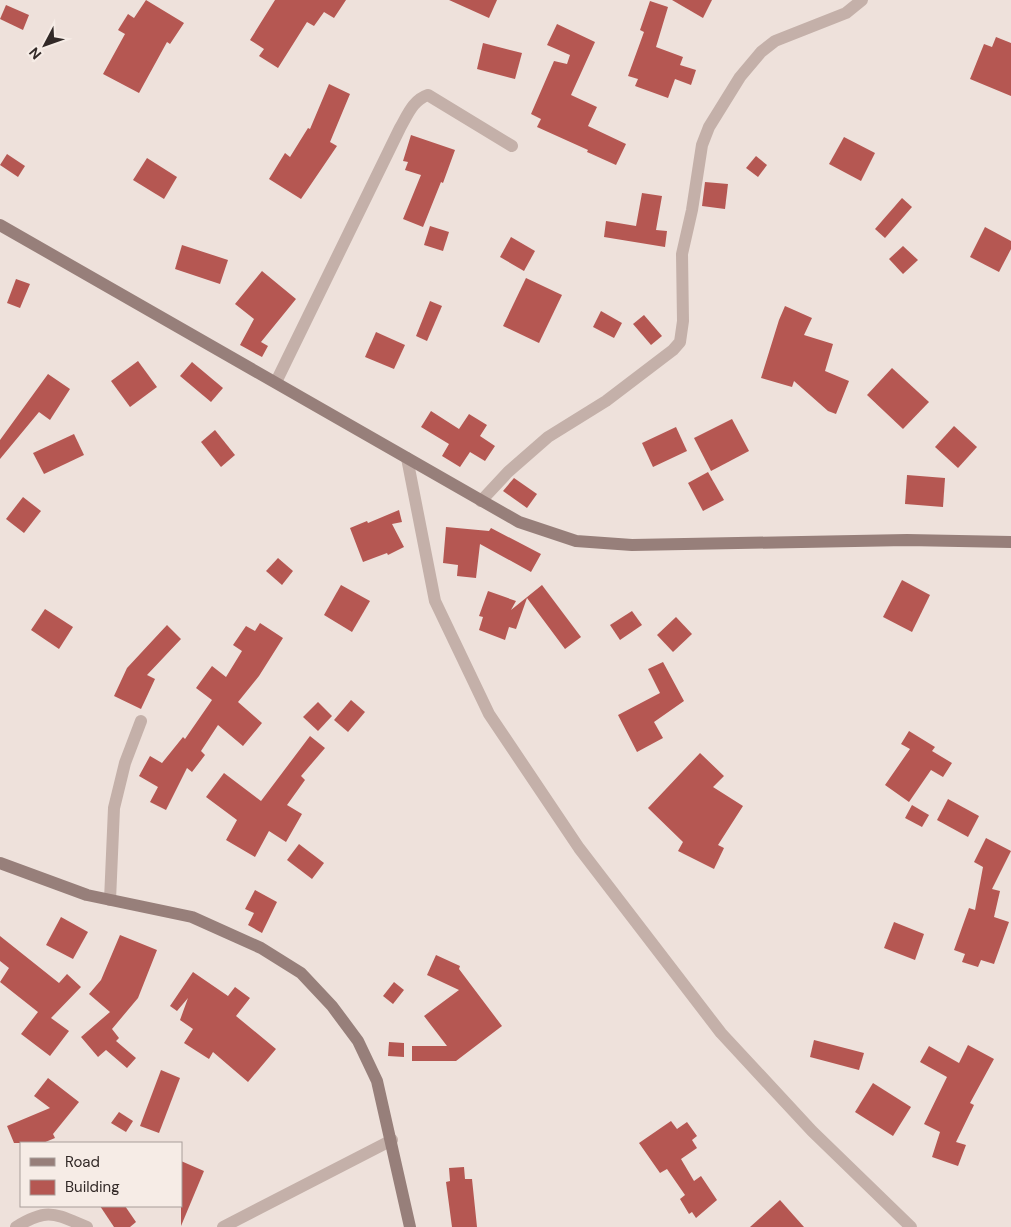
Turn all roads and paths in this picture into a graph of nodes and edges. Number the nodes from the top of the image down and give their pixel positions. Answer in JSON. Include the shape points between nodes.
{"nodes":[{"id":1,"x":862,"y":0,"type":"edge"},
{"id":2,"x":512,"y":146,"type":"dead end"},
{"id":3,"x":0,"y":225,"type":"edge"},
{"id":4,"x":276,"y":382,"type":"junction"},
{"id":5,"x":407,"y":458,"type":"junction"},
{"id":6,"x":481,"y":500,"type":"junction"},
{"id":7,"x":1011,"y":542,"type":"edge"},
{"id":8,"x":141,"y":721,"type":"dead end"},
{"id":9,"x":0,"y":863,"type":"edge"},
{"id":10,"x":110,"y":900,"type":"junction"},
{"id":11,"x":392,"y":1140,"type":"junction"},
{"id":12,"x":16,"y":1227,"type":"edge"},
{"id":13,"x":87,"y":1227,"type":"edge"},
{"id":14,"x":223,"y":1227,"type":"edge"},
{"id":15,"x":410,"y":1227,"type":"edge"},
{"id":16,"x":911,"y":1227,"type":"edge"}],
"edges":[{"from":1,"to":6,"type":"street","via":[[846,13],[776,41],[761,52],[740,77],[709,127],[702,145],[682,254],[683,321],[680,342],[606,401],[548,437]]},
{"from":2,"to":4,"type":"street","via":[[428,95],[420,98],[400,128]]},
{"from":3,"to":4,"type":"main road"},
{"from":4,"to":5,"type":"main road"},
{"from":5,"to":6,"type":"main road"},
{"from":5,"to":16,"type":"street","via":[[435,601],[489,714],[579,848],[721,1033],[812,1131]]},
{"from":6,"to":7,"type":"main road","via":[[519,522],[576,541],[632,546],[907,540]]},
{"from":8,"to":10,"type":"street","via":[[125,763],[114,808]]},
{"from":9,"to":10,"type":"main road","via":[[86,895]]},
{"from":10,"to":11,"type":"main road","via":[[192,918],[261,948],[301,973],[332,1006],[358,1041],[377,1081]]},
{"from":11,"to":14,"type":"street"},
{"from":11,"to":15,"type":"main road"},
{"from":12,"to":13,"type":"street","via":[[35,1215],[55,1214]]}]}
